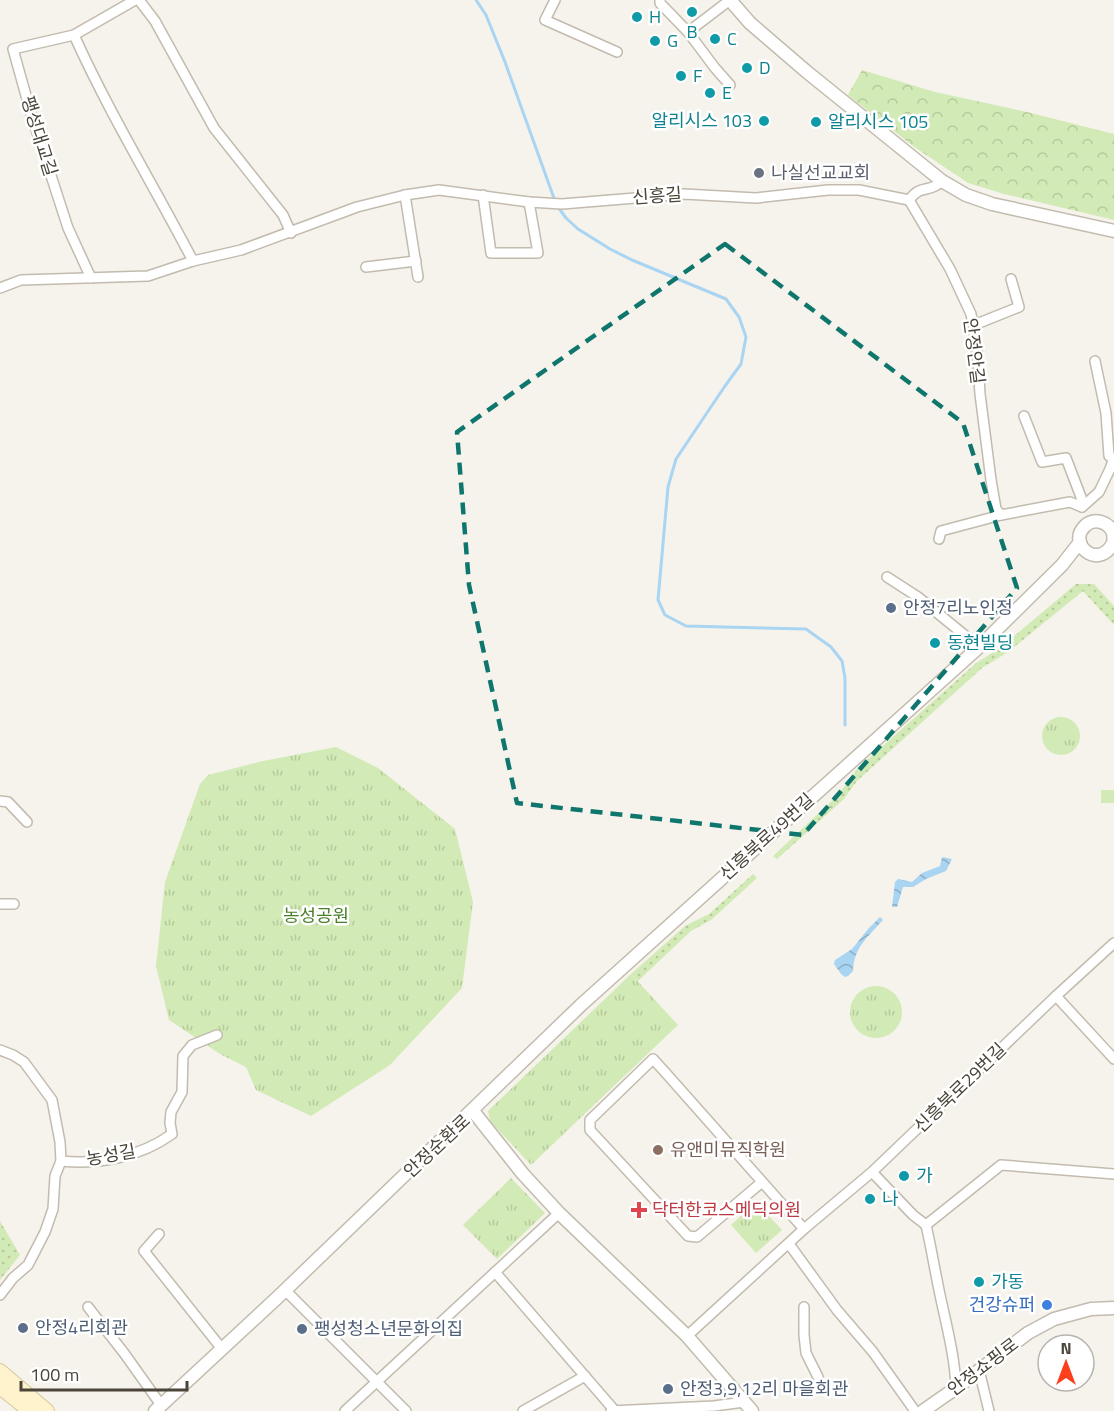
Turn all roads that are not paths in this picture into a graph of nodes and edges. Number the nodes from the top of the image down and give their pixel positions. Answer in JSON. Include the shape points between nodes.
{"nodes":[{"id":1,"x":135,"y":0,"type":"edge"},
{"id":2,"x":140,"y":0,"type":"edge"},
{"id":3,"x":555,"y":0,"type":"edge"},
{"id":4,"x":660,"y":0,"type":"edge"},
{"id":5,"x":730,"y":0,"type":"edge"},
{"id":6,"x":688,"y":32,"type":"junction"},
{"id":7,"x":74,"y":35,"type":"junction"},
{"id":8,"x":617,"y":52,"type":"dead end"},
{"id":9,"x":730,"y":85,"type":"dead end"},
{"id":10,"x":942,"y":181,"type":"junction"},
{"id":11,"x":405,"y":195,"type":"junction"},
{"id":12,"x":483,"y":195,"type":"junction"},
{"id":13,"x":909,"y":200,"type":"junction"},
{"id":14,"x":529,"y":202,"type":"junction"},
{"id":15,"x":1114,"y":231,"type":"edge"},
{"id":16,"x":291,"y":233,"type":"junction"},
{"id":17,"x":193,"y":261,"type":"junction"},
{"id":18,"x":416,"y":261,"type":"junction"},
{"id":19,"x":366,"y":267,"type":"dead end"},
{"id":20,"x":418,"y":277,"type":"dead end"},
{"id":21,"x":92,"y":278,"type":"junction"},
{"id":22,"x":1011,"y":279,"type":"dead end"},
{"id":23,"x":0,"y":288,"type":"edge"},
{"id":24,"x":974,"y":325,"type":"junction"},
{"id":25,"x":1095,"y":361,"type":"dead end"},
{"id":26,"x":1024,"y":416,"type":"dead end"},
{"id":27,"x":1114,"y":458,"type":"edge"},
{"id":28,"x":1081,"y":506,"type":"junction"},
{"id":29,"x":1001,"y":515,"type":"junction"},
{"id":30,"x":1114,"y":516,"type":"edge"},
{"id":31,"x":1094,"y":522,"type":"junction"},
{"id":32,"x":1113,"y":538,"type":"edge"},
{"id":33,"x":939,"y":539,"type":"dead end"},
{"id":34,"x":1080,"y":542,"type":"junction"},
{"id":35,"x":1096,"y":555,"type":"junction"},
{"id":36,"x":1114,"y":560,"type":"edge"},
{"id":37,"x":1062,"y":565,"type":"junction"},
{"id":38,"x":887,"y":577,"type":"dead end"},
{"id":39,"x":979,"y":647,"type":"junction"},
{"id":40,"x":0,"y":801,"type":"edge"},
{"id":41,"x":27,"y":822,"type":"dead end"},
{"id":42,"x":0,"y":904,"type":"edge"},
{"id":43,"x":14,"y":904,"type":"dead end"},
{"id":44,"x":1114,"y":943,"type":"edge"},
{"id":45,"x":1056,"y":996,"type":"junction"},
{"id":46,"x":217,"y":1035,"type":"dead end"},
{"id":47,"x":0,"y":1050,"type":"edge"},
{"id":48,"x":1114,"y":1059,"type":"edge"},
{"id":49,"x":473,"y":1111,"type":"junction"},
{"id":50,"x":61,"y":1161,"type":"junction"},
{"id":51,"x":873,"y":1172,"type":"junction"},
{"id":52,"x":1114,"y":1174,"type":"edge"},
{"id":53,"x":762,"y":1182,"type":"junction"},
{"id":54,"x":559,"y":1213,"type":"junction"},
{"id":55,"x":926,"y":1225,"type":"junction"},
{"id":56,"x":804,"y":1229,"type":"junction"},
{"id":57,"x":159,"y":1234,"type":"dead end"},
{"id":58,"x":789,"y":1244,"type":"junction"},
{"id":59,"x":495,"y":1272,"type":"junction"},
{"id":60,"x":285,"y":1290,"type":"junction"},
{"id":61,"x":0,"y":1295,"type":"edge"},
{"id":62,"x":88,"y":1307,"type":"dead end"},
{"id":63,"x":804,"y":1307,"type":"dead end"},
{"id":64,"x":1114,"y":1308,"type":"edge"},
{"id":65,"x":687,"y":1336,"type":"junction"},
{"id":66,"x":222,"y":1349,"type":"junction"},
{"id":67,"x":979,"y":1370,"type":"junction"},
{"id":68,"x":0,"y":1371,"type":"edge"},
{"id":69,"x":585,"y":1376,"type":"junction"},
{"id":70,"x":818,"y":1377,"type":"dead end"},
{"id":71,"x":376,"y":1382,"type":"junction"},
{"id":72,"x":0,"y":1387,"type":"edge"},
{"id":73,"x":956,"y":1388,"type":"junction"},
{"id":74,"x":748,"y":1406,"type":"edge"},
{"id":75,"x":158,"y":1408,"type":"edge"},
{"id":76,"x":30,"y":1411,"type":"edge"},
{"id":77,"x":47,"y":1411,"type":"edge"},
{"id":78,"x":345,"y":1411,"type":"edge"},
{"id":79,"x":406,"y":1411,"type":"edge"},
{"id":80,"x":523,"y":1411,"type":"edge"},
{"id":81,"x":609,"y":1411,"type":"edge"},
{"id":82,"x":615,"y":1411,"type":"edge"},
{"id":83,"x":734,"y":1411,"type":"edge"},
{"id":84,"x":915,"y":1411,"type":"edge"},
{"id":85,"x":923,"y":1411,"type":"edge"},
{"id":86,"x":989,"y":1411,"type":"edge"}],
"edges":[{"from":1,"to":7,"type":"street","name":"팽성대교길"},
{"from":2,"to":16,"type":"street","via":[[214,128],[283,215]]},
{"from":3,"to":8,"type":"street","via":[[545,20]]},
{"from":4,"to":6,"type":"street"},
{"from":5,"to":6,"type":"street"},
{"from":5,"to":10,"type":"street","via":[[750,23],[807,72]]},
{"from":6,"to":9,"type":"street"},
{"from":7,"to":17,"type":"street"},
{"from":7,"to":21,"type":"street","name":"팽성대교길","via":[[13,49],[68,228]]},
{"from":10,"to":13,"type":"street","via":[[934,188],[920,189]]},
{"from":10,"to":15,"type":"street","via":[[992,204]]},
{"from":11,"to":12,"type":"street","name":"신흥길","via":[[439,190]]},
{"from":11,"to":16,"type":"street","via":[[357,207]]},
{"from":11,"to":18,"type":"street"},
{"from":12,"to":14,"type":"street","name":"신흥길"},
{"from":12,"to":14,"type":"street","via":[[491,253],[538,253]]},
{"from":13,"to":14,"type":"street","name":"신흥길","via":[[859,190],[828,190],[756,198],[684,194],[558,204]]},
{"from":13,"to":24,"type":"street","name":"안정안길","via":[[950,269]]},
{"from":16,"to":17,"type":"street"},
{"from":17,"to":21,"type":"street","via":[[148,276]]},
{"from":18,"to":19,"type":"street"},
{"from":18,"to":20,"type":"street"},
{"from":21,"to":23,"type":"street","via":[[21,280]]},
{"from":22,"to":24,"type":"street","via":[[1019,307]]},
{"from":24,"to":29,"type":"street","name":"안정안길","via":[[990,471],[996,509]]},
{"from":25,"to":27,"type":"street","via":[[1107,413],[1109,456]]},
{"from":26,"to":28,"type":"street","via":[[1042,462],[1066,458]]},
{"from":27,"to":28,"type":"street","via":[[1099,492]]},
{"from":28,"to":29,"type":"street","via":[[1070,502]]},
{"from":28,"to":31,"type":"street"},
{"from":29,"to":33,"type":"street","via":[[941,531]]},
{"from":30,"to":31,"type":"street"},
{"from":31,"to":32,"type":"street","via":[[1106,524]]},
{"from":31,"to":34,"type":"street","via":[[1081,531]]},
{"from":32,"to":35,"type":"street","via":[[1107,552]]},
{"from":34,"to":35,"type":"street","via":[[1085,551]]},
{"from":34,"to":37,"type":"street","name":"신흥북로49번길"},
{"from":35,"to":36,"type":"street"},
{"from":35,"to":37,"type":"street"},
{"from":37,"to":39,"type":"street","name":"신흥북로49번길"},
{"from":38,"to":39,"type":"street"},
{"from":39,"to":49,"type":"street","name":"신흥북로49번길","via":[[581,1005]]},
{"from":40,"to":41,"type":"street","via":[[8,802]]},
{"from":42,"to":43,"type":"street"},
{"from":44,"to":45,"type":"street","name":"신흥북로29번길"},
{"from":45,"to":48,"type":"street"},
{"from":45,"to":51,"type":"street","name":"신흥북로29번길"},
{"from":46,"to":50,"type":"street","name":"농성길","via":[[192,1046],[183,1056],[182,1092],[171,1112],[172,1134],[133,1154],[96,1161]]},
{"from":47,"to":50,"type":"street","name":"농성길","via":[[24,1062],[52,1100]]},
{"from":49,"to":54,"type":"street","name":"안정순환로"},
{"from":49,"to":60,"type":"street","name":"안정순환로"},
{"from":50,"to":61,"type":"street","via":[[45,1232],[28,1265]]},
{"from":51,"to":55,"type":"street"},
{"from":51,"to":56,"type":"street","name":"신흥북로29번길"},
{"from":52,"to":55,"type":"street","via":[[1001,1165]]},
{"from":53,"to":53,"type":"street","via":[[653,1059],[590,1120],[590,1130],[688,1236],[697,1237]]},
{"from":53,"to":56,"type":"street"},
{"from":54,"to":59,"type":"street"},
{"from":54,"to":65,"type":"street","name":"안정순환로"},
{"from":55,"to":73,"type":"street","via":[[956,1370]]},
{"from":56,"to":58,"type":"street","name":"신흥북로29번길"},
{"from":57,"to":66,"type":"street","via":[[144,1251]]},
{"from":58,"to":65,"type":"street","name":"신흥북로29번길"},
{"from":58,"to":84,"type":"street"},
{"from":59,"to":69,"type":"street"},
{"from":59,"to":71,"type":"street"},
{"from":60,"to":66,"type":"street","name":"안정순환로"},
{"from":60,"to":71,"type":"street"},
{"from":62,"to":75,"type":"street","via":[[124,1353]]},
{"from":63,"to":70,"type":"street","via":[[806,1353]]},
{"from":64,"to":67,"type":"street","name":"안정쇼핑로","via":[[1054,1318]]},
{"from":65,"to":74,"type":"street","name":"안정순환로"},
{"from":66,"to":75,"type":"street","name":"안정순환로"},
{"from":67,"to":73,"type":"street","name":"안정쇼핑로"},
{"from":67,"to":86,"type":"street"},
{"from":68,"to":77,"type":"main road"},
{"from":69,"to":80,"type":"street"},
{"from":69,"to":82,"type":"street"},
{"from":71,"to":78,"type":"street"},
{"from":71,"to":79,"type":"street"},
{"from":72,"to":76,"type":"main road"},
{"from":73,"to":85,"type":"street","name":"안정쇼핑로"},
{"from":74,"to":82,"type":"street"},
{"from":74,"to":83,"type":"street"},
{"from":81,"to":82,"type":"street"}]}
